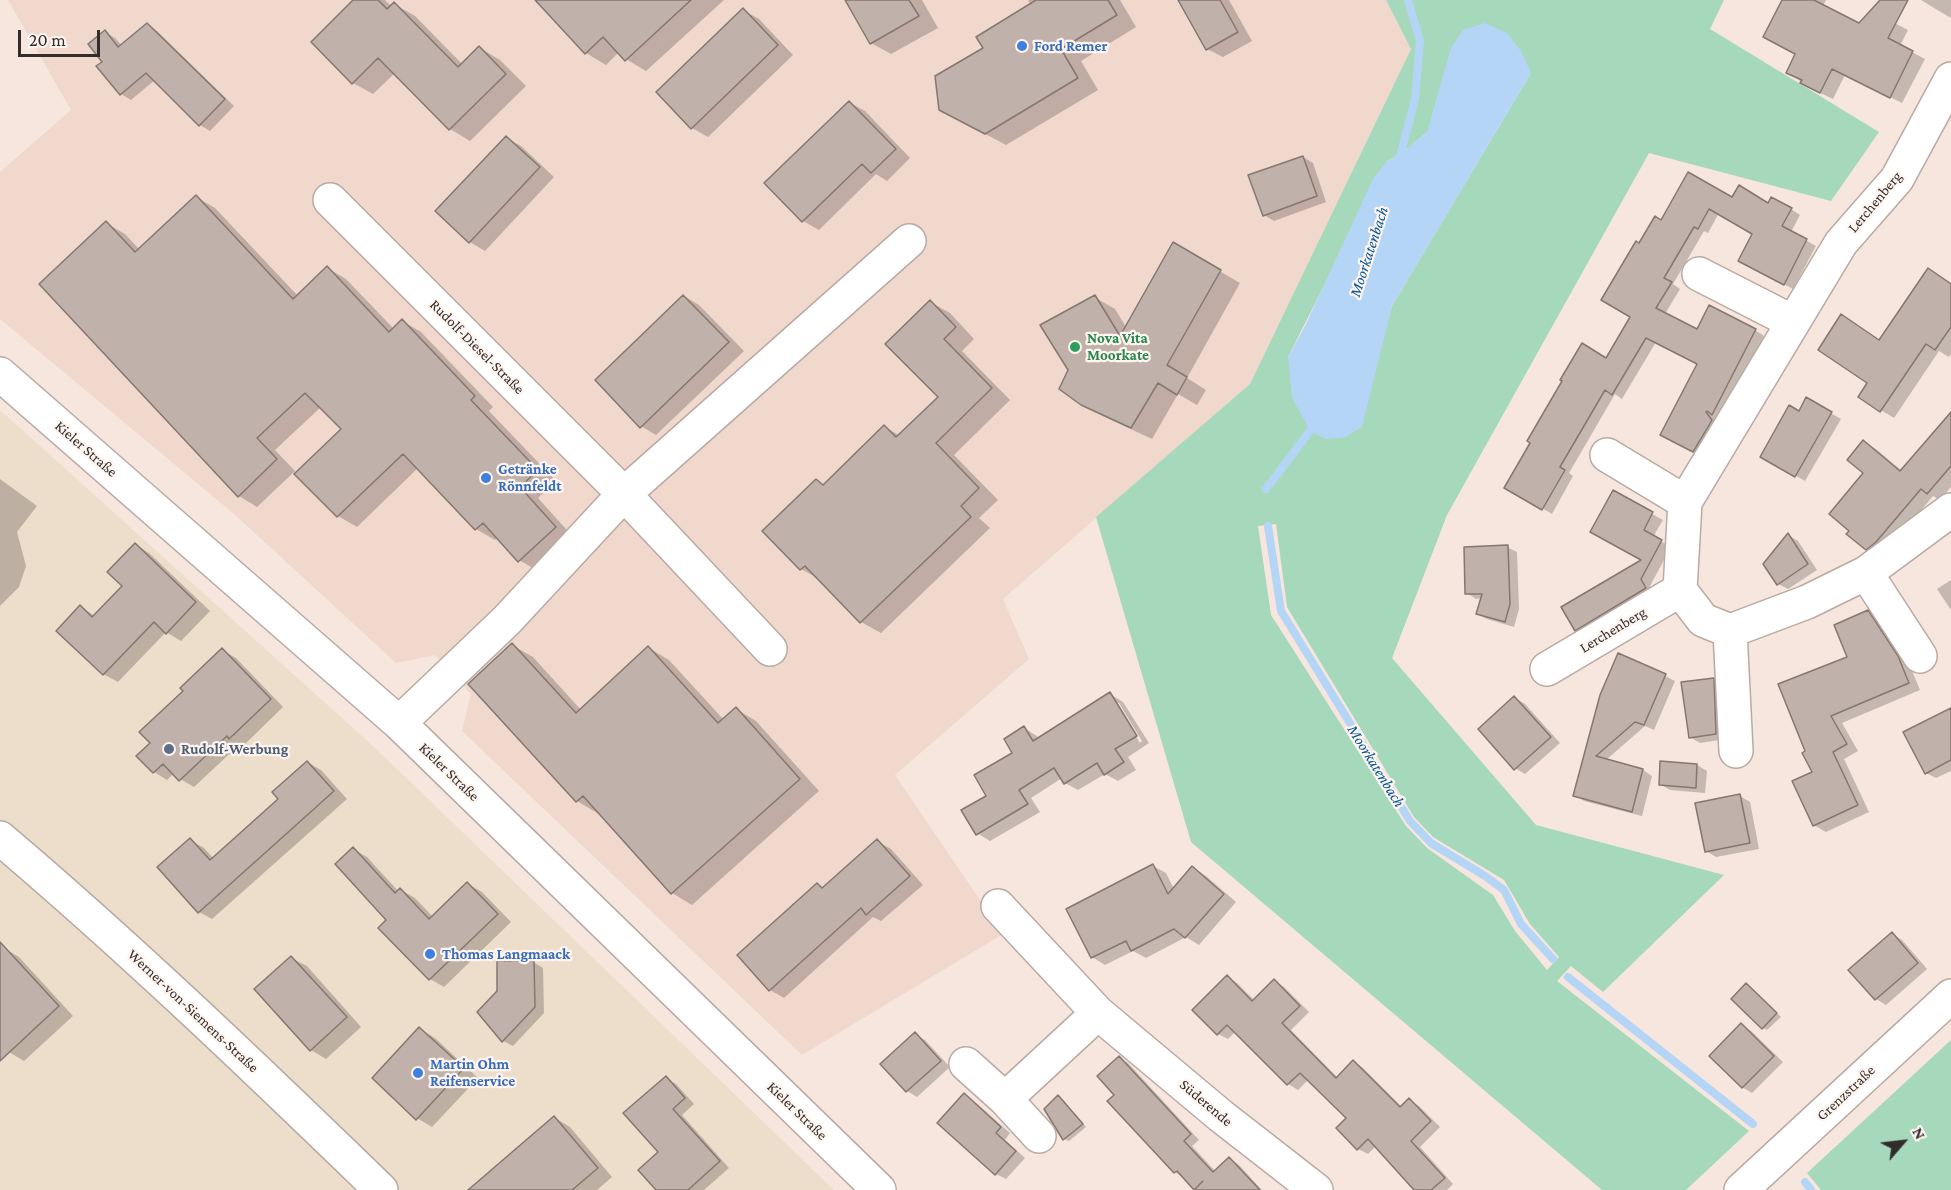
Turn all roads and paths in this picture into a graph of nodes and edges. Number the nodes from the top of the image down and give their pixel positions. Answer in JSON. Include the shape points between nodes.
{"nodes":[{"id":1,"x":1951,"y":79,"type":"edge"},
{"id":2,"x":330,"y":200,"type":"dead end"},
{"id":3,"x":909,"y":241,"type":"dead end"},
{"id":4,"x":1699,"y":274,"type":"dead end"},
{"id":5,"x":1793,"y":322,"type":"junction"},
{"id":6,"x":0,"y":374,"type":"edge"},
{"id":7,"x":1607,"y":455,"type":"dead end"},
{"id":8,"x":624,"y":494,"type":"junction"},
{"id":9,"x":1685,"y":502,"type":"junction"},
{"id":10,"x":1951,"y":510,"type":"edge"},
{"id":11,"x":1866,"y":573,"type":"junction"},
{"id":12,"x":1680,"y":590,"type":"junction"},
{"id":13,"x":1730,"y":631,"type":"junction"},
{"id":14,"x":770,"y":650,"type":"dead end"},
{"id":15,"x":1920,"y":657,"type":"dead end"},
{"id":16,"x":1547,"y":669,"type":"dead end"},
{"id":17,"x":399,"y":723,"type":"junction"},
{"id":18,"x":1736,"y":751,"type":"dead end"},
{"id":19,"x":0,"y":838,"type":"edge"},
{"id":20,"x":998,"y":906,"type":"dead end"},
{"id":21,"x":1951,"y":996,"type":"edge"},
{"id":22,"x":1098,"y":1012,"type":"junction"},
{"id":23,"x":966,"y":1064,"type":"dead end"},
{"id":24,"x":1005,"y":1099,"type":"junction"},
{"id":25,"x":1039,"y":1136,"type":"dead end"},
{"id":26,"x":381,"y":1190,"type":"edge"},
{"id":27,"x":879,"y":1190,"type":"edge"},
{"id":28,"x":1316,"y":1190,"type":"edge"},
{"id":29,"x":1741,"y":1190,"type":"edge"}],
"edges":[{"from":1,"to":5,"type":"street","name":"Lerchenberg","via":[[1897,179],[1841,243]]},
{"from":2,"to":8,"type":"street","name":"Rudolf-Diesel-Straße"},
{"from":3,"to":8,"type":"street"},
{"from":4,"to":5,"type":"street"},
{"from":5,"to":9,"type":"street","name":"Lerchenberg"},
{"from":6,"to":17,"type":"street","name":"Kieler Straße"},
{"from":7,"to":9,"type":"street"},
{"from":8,"to":14,"type":"street","name":"Rudolf-Diesel-Straße"},
{"from":8,"to":17,"type":"street","via":[[507,620]]},
{"from":9,"to":12,"type":"street","name":"Lerchenberg"},
{"from":10,"to":11,"type":"street"},
{"from":11,"to":13,"type":"street","via":[[1806,602]]},
{"from":11,"to":15,"type":"street"},
{"from":12,"to":13,"type":"street","via":[[1703,620]]},
{"from":12,"to":16,"type":"street","name":"Lerchenberg"},
{"from":13,"to":18,"type":"street"},
{"from":17,"to":27,"type":"street","name":"Kieler Straße"},
{"from":19,"to":26,"type":"street","name":"Werner-von-Siemens-Straße","via":[[211,1026]]},
{"from":20,"to":22,"type":"street","name":"Süderende"},
{"from":21,"to":29,"type":"street","name":"Grenzstraße"},
{"from":22,"to":24,"type":"street"},
{"from":22,"to":28,"type":"street","name":"Süderende"},
{"from":23,"to":24,"type":"street"},
{"from":24,"to":25,"type":"street"}]}
